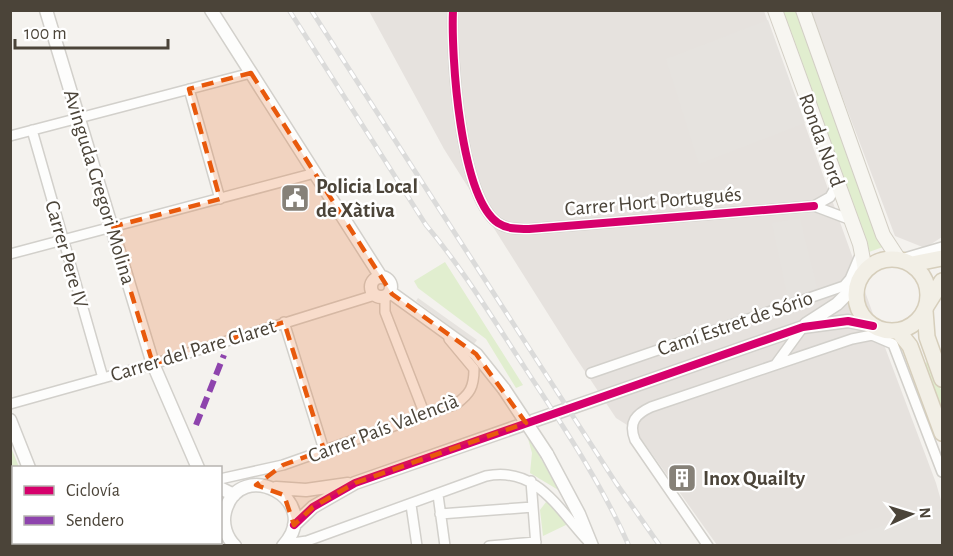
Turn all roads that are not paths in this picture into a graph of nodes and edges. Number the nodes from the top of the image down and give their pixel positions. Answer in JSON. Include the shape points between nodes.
{"nodes":[{"id":1,"x":46,"y":10,"type":"edge"},
{"id":2,"x":211,"y":10,"type":"edge"},
{"id":3,"x":453,"y":10,"type":"edge"},
{"id":4,"x":775,"y":10,"type":"edge"},
{"id":5,"x":803,"y":10,"type":"edge"},
{"id":6,"x":251,"y":73,"type":"junction"},
{"id":7,"x":189,"y":89,"type":"junction"},
{"id":8,"x":79,"y":117,"type":"junction"},
{"id":9,"x":32,"y":130,"type":"junction"},
{"id":10,"x":10,"y":136,"type":"edge"},
{"id":11,"x":315,"y":173,"type":"junction"},
{"id":12,"x":838,"y":183,"type":"junction"},
{"id":13,"x":220,"y":199,"type":"junction"},
{"id":14,"x":814,"y":206,"type":"junction"},
{"id":15,"x":851,"y":220,"type":"junction"},
{"id":16,"x":111,"y":227,"type":"junction"},
{"id":17,"x":63,"y":240,"type":"junction"},
{"id":18,"x":942,"y":247,"type":"edge"},
{"id":19,"x":861,"y":253,"type":"junction"},
{"id":20,"x":10,"y":255,"type":"edge"},
{"id":21,"x":942,"y":258,"type":"edge"},
{"id":22,"x":904,"y":260,"type":"junction"},
{"id":23,"x":865,"y":270,"type":"junction"},
{"id":24,"x":381,"y":277,"type":"junction"},
{"id":25,"x":942,"y":281,"type":"edge"},
{"id":26,"x":857,"y":284,"type":"junction"},
{"id":27,"x":383,"y":295,"type":"junction"},
{"id":28,"x":925,"y":309,"type":"junction"},
{"id":29,"x":284,"y":322,"type":"junction"},
{"id":30,"x":873,"y":326,"type":"junction"},
{"id":31,"x":440,"y":328,"type":"junction"},
{"id":32,"x":800,"y":328,"type":"junction"},
{"id":33,"x":895,"y":338,"type":"junction"},
{"id":34,"x":153,"y":364,"type":"junction"},
{"id":35,"x":776,"y":364,"type":"junction"},
{"id":36,"x":591,"y":373,"type":"dead end"},
{"id":37,"x":920,"y":374,"type":"junction"},
{"id":38,"x":103,"y":378,"type":"junction"},
{"id":39,"x":942,"y":379,"type":"edge"},
{"id":40,"x":913,"y":394,"type":"junction"},
{"id":41,"x":10,"y":404,"type":"edge"},
{"id":42,"x":425,"y":415,"type":"junction"},
{"id":43,"x":10,"y":420,"type":"edge"},
{"id":44,"x":942,"y":433,"type":"edge"},
{"id":45,"x":324,"y":450,"type":"junction"},
{"id":46,"x":283,"y":465,"type":"junction"},
{"id":47,"x":28,"y":466,"type":"edge"},
{"id":48,"x":197,"y":466,"type":"edge"},
{"id":49,"x":942,"y":472,"type":"edge"},
{"id":50,"x":222,"y":479,"type":"edge"},
{"id":51,"x":531,"y":481,"type":"junction"},
{"id":52,"x":355,"y":483,"type":"junction"},
{"id":53,"x":256,"y":485,"type":"junction"},
{"id":54,"x":274,"y":488,"type":"junction"},
{"id":55,"x":222,"y":489,"type":"edge"},
{"id":56,"x":234,"y":495,"type":"junction"},
{"id":57,"x":438,"y":495,"type":"junction"},
{"id":58,"x":411,"y":505,"type":"junction"},
{"id":59,"x":533,"y":507,"type":"junction"},
{"id":60,"x":441,"y":514,"type":"junction"},
{"id":61,"x":294,"y":525,"type":"junction"},
{"id":62,"x":284,"y":544,"type":"edge"},
{"id":63,"x":536,"y":544,"type":"edge"},
{"id":64,"x":592,"y":545,"type":"edge"},
{"id":65,"x":235,"y":546,"type":"edge"},
{"id":66,"x":417,"y":546,"type":"edge"},
{"id":67,"x":445,"y":546,"type":"edge"},
{"id":68,"x":489,"y":546,"type":"edge"},
{"id":69,"x":708,"y":546,"type":"edge"}],
"edges":[{"from":1,"to":8,"type":"street","name":"Avinguda Gregori Molina"},
{"from":2,"to":6,"type":"street"},
{"from":3,"to":14,"type":"street","name":"Carrer Hort Portugués","via":[[454,86],[466,147],[480,197],[496,222],[529,230]]},
{"from":4,"to":12,"type":"main road","name":"Ronda Nord"},
{"from":5,"to":22,"type":"main road","name":"Ronda Nord","via":[[883,236]]},
{"from":6,"to":7,"type":"street"},
{"from":6,"to":11,"type":"street"},
{"from":7,"to":8,"type":"street"},
{"from":7,"to":13,"type":"street"},
{"from":8,"to":9,"type":"street"},
{"from":8,"to":16,"type":"street","name":"Avinguda Gregori Molina"},
{"from":9,"to":10,"type":"street"},
{"from":9,"to":17,"type":"street","name":"Carrer Pere IV"},
{"from":11,"to":13,"type":"street"},
{"from":11,"to":24,"type":"street"},
{"from":12,"to":14,"type":"street","via":[[830,197]]},
{"from":12,"to":15,"type":"main road","name":"Ronda Nord"},
{"from":13,"to":16,"type":"street"},
{"from":14,"to":15,"type":"street","name":"Carrer Hort Portugués"},
{"from":15,"to":19,"type":"main road","name":"Ronda Nord"},
{"from":16,"to":17,"type":"street"},
{"from":16,"to":34,"type":"street","name":"Avinguda Gregori Molina"},
{"from":17,"to":20,"type":"street"},
{"from":17,"to":38,"type":"street","name":"Carrer Pere IV"},
{"from":18,"to":22,"type":"street"},
{"from":19,"to":23,"type":"main road","name":"Ronda Nord"},
{"from":19,"to":36,"type":"street","name":"Camí Estret de Sório","via":[[844,286]]},
{"from":21,"to":22,"type":"main road"},
{"from":22,"to":23,"type":"main road","via":[[875,262]]},
{"from":22,"to":28,"type":"main road","via":[[926,280]]},
{"from":23,"to":26,"type":"main road"},
{"from":24,"to":27,"type":"street","via":[[390,282]]},
{"from":24,"to":27,"type":"street","via":[[372,282],[371,289]]},
{"from":25,"to":28,"type":"main road"},
{"from":26,"to":30,"type":"main road","via":[[858,308]]},
{"from":26,"to":32,"type":"street","via":[[837,304]]},
{"from":27,"to":29,"type":"street","name":"Carrer del Pare Claret"},
{"from":27,"to":31,"type":"street"},
{"from":27,"to":42,"type":"street"},
{"from":28,"to":33,"type":"main road","via":[[918,320]]},
{"from":28,"to":39,"type":"main road","via":[[927,337]]},
{"from":29,"to":34,"type":"street","name":"Carrer del Pare Claret"},
{"from":29,"to":45,"type":"street"},
{"from":30,"to":32,"type":"street","via":[[848,321]]},
{"from":30,"to":33,"type":"main road"},
{"from":31,"to":42,"type":"street","name":"Carrer País Valencià","via":[[469,360],[474,381],[469,394],[456,404]]},
{"from":31,"to":64,"type":"street","bridge":true,"via":[[476,354],[504,389],[547,454]]},
{"from":32,"to":35,"type":"street"},
{"from":32,"to":52,"type":"street"},
{"from":33,"to":35,"type":"street","via":[[865,335]]},
{"from":33,"to":37,"type":"main road","via":[[910,346]]},
{"from":33,"to":40,"type":"street"},
{"from":34,"to":38,"type":"street","name":"Carrer del Pare Claret"},
{"from":34,"to":48,"type":"street","name":"Avinguda Gregori Molina"},
{"from":35,"to":69,"type":"street","via":[[651,406],[638,414],[632,424],[635,440]]},
{"from":37,"to":40,"type":"street"},
{"from":37,"to":44,"type":"main road"},
{"from":38,"to":41,"type":"street","name":"Carrer del Pare Claret"},
{"from":40,"to":49,"type":"street"},
{"from":42,"to":45,"type":"street","name":"Carrer País Valencià"},
{"from":43,"to":47,"type":"street"},
{"from":45,"to":46,"type":"street","name":"Carrer País Valencià"},
{"from":46,"to":50,"type":"street"},
{"from":46,"to":53,"type":"street"},
{"from":51,"to":57,"type":"street","via":[[512,474],[495,474]]},
{"from":51,"to":59,"type":"street"},
{"from":51,"to":64,"type":"street","via":[[549,495]]},
{"from":52,"to":54,"type":"street","via":[[306,490]]},
{"from":52,"to":61,"type":"street","via":[[313,507]]},
{"from":53,"to":54,"type":"street"},
{"from":53,"to":56,"type":"street"},
{"from":54,"to":61,"type":"street","via":[[290,504]]},
{"from":55,"to":56,"type":"street"},
{"from":56,"to":65,"type":"street","via":[[224,525]]},
{"from":57,"to":58,"type":"street"},
{"from":57,"to":60,"type":"street"},
{"from":58,"to":62,"type":"street","via":[[307,541]]},
{"from":58,"to":66,"type":"street"},
{"from":59,"to":60,"type":"street"},
{"from":59,"to":63,"type":"street"},
{"from":60,"to":67,"type":"street"},
{"from":61,"to":62,"type":"street"},
{"from":63,"to":68,"type":"street"}]}
